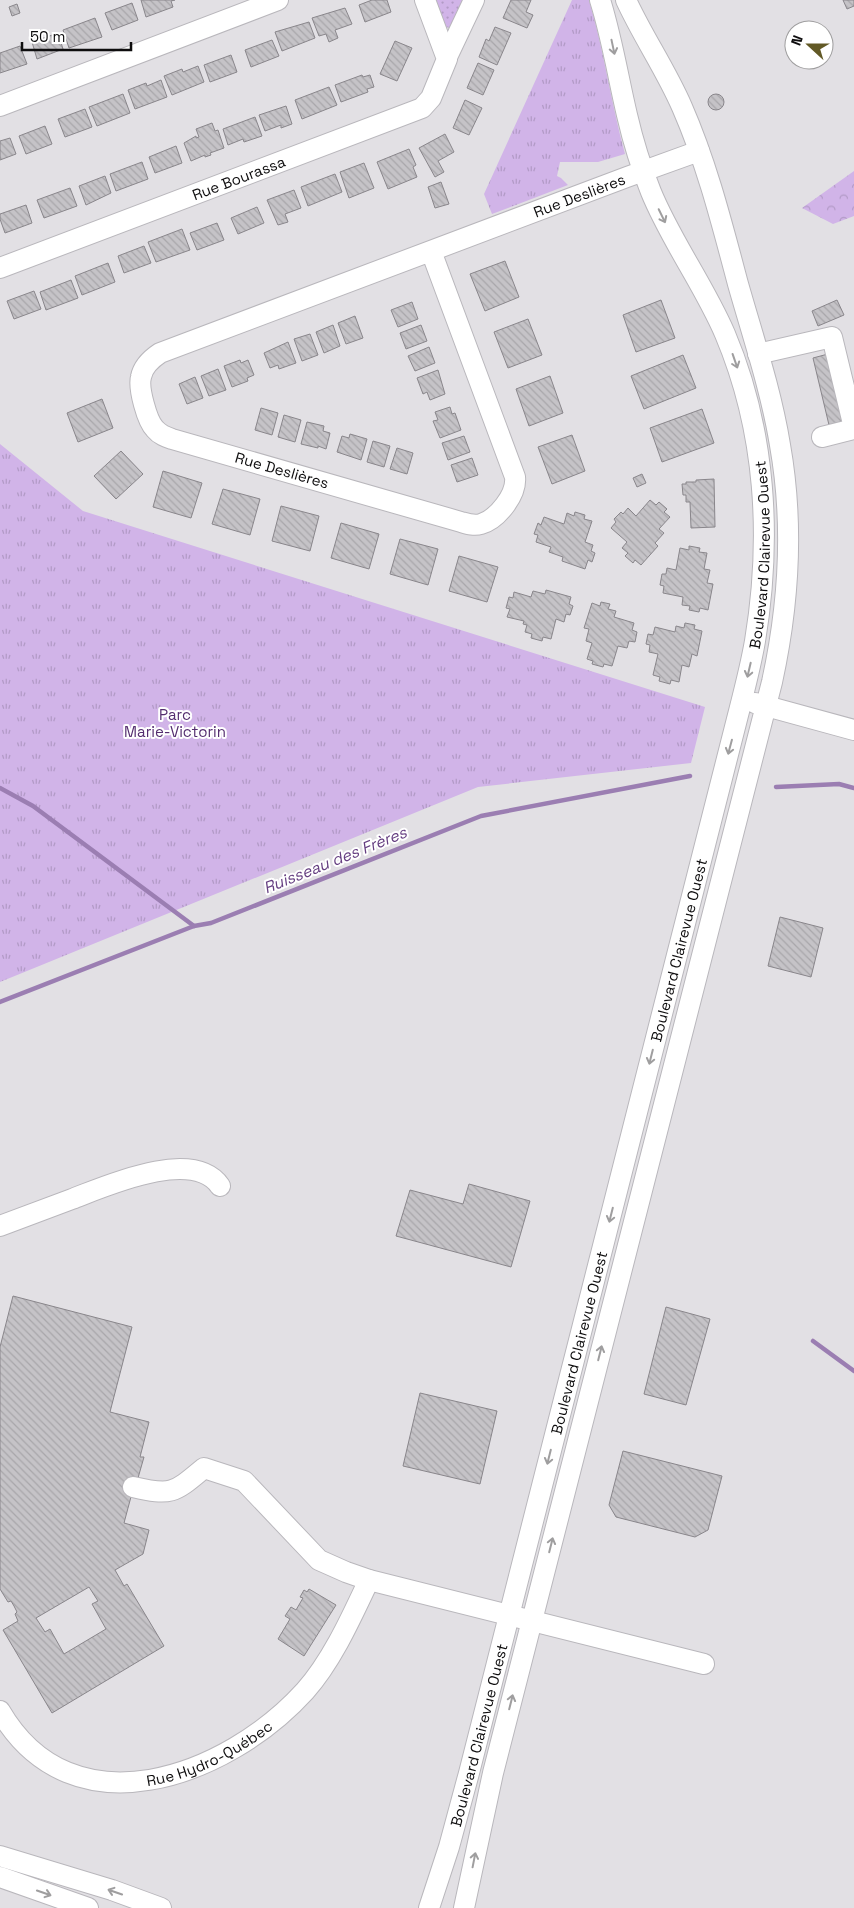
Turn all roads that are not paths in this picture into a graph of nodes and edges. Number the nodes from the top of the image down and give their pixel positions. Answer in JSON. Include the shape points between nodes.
{"nodes":[{"id":1,"x":278,"y":0,"type":"edge"},
{"id":2,"x":426,"y":0,"type":"edge"},
{"id":3,"x":474,"y":0,"type":"edge"},
{"id":4,"x":600,"y":0,"type":"edge"},
{"id":5,"x":626,"y":0,"type":"edge"},
{"id":6,"x":447,"y":57,"type":"junction"},
{"id":7,"x":0,"y":106,"type":"edge"},
{"id":8,"x":699,"y":151,"type":"junction"},
{"id":9,"x":644,"y":171,"type":"junction"},
{"id":10,"x":431,"y":251,"type":"junction"},
{"id":11,"x":0,"y":268,"type":"edge"},
{"id":12,"x":758,"y":354,"type":"junction"},
{"id":13,"x":854,"y":428,"type":"edge"},
{"id":14,"x":822,"y":437,"type":"dead end"},
{"id":15,"x":757,"y":443,"type":"junction"},
{"id":16,"x":780,"y":446,"type":"junction"},
{"id":17,"x":742,"y":700,"type":"junction"},
{"id":18,"x":766,"y":706,"type":"junction"},
{"id":19,"x":854,"y":730,"type":"edge"},
{"id":20,"x":679,"y":949,"type":"junction"},
{"id":21,"x":702,"y":955,"type":"junction"},
{"id":22,"x":220,"y":1186,"type":"dead end"},
{"id":23,"x":0,"y":1226,"type":"edge"},
{"id":24,"x":568,"y":1380,"type":"junction"},
{"id":25,"x":592,"y":1387,"type":"junction"},
{"id":26,"x":134,"y":1487,"type":"dead end"},
{"id":27,"x":369,"y":1580,"type":"junction"},
{"id":28,"x":509,"y":1614,"type":"junction"},
{"id":29,"x":532,"y":1620,"type":"junction"},
{"id":30,"x":704,"y":1664,"type":"dead end"},
{"id":31,"x":0,"y":1711,"type":"edge"},
{"id":32,"x":0,"y":1856,"type":"edge"},
{"id":33,"x":0,"y":1877,"type":"edge"},
{"id":34,"x":88,"y":1908,"type":"edge"},
{"id":35,"x":161,"y":1908,"type":"edge"},
{"id":36,"x":429,"y":1908,"type":"edge"},
{"id":37,"x":464,"y":1908,"type":"edge"}],
"edges":[{"from":1,"to":7,"type":"street"},
{"from":2,"to":6,"type":"street"},
{"from":3,"to":6,"type":"street","name":"Rue Bourassa"},
{"from":4,"to":9,"type":"street","name":"Boulevard Clairevue Ouest","one_way":true,"via":[[612,40],[627,116]]},
{"from":5,"to":8,"type":"street","name":"Boulevard Clairevue Ouest","via":[[672,84]]},
{"from":6,"to":11,"type":"street","name":"Rue Bourassa","via":[[431,98],[422,108]]},
{"from":8,"to":9,"type":"street","name":"Rue Deslières"},
{"from":8,"to":12,"type":"street","name":"Boulevard Clairevue Ouest"},
{"from":9,"to":10,"type":"street","name":"Rue Deslières"},
{"from":9,"to":15,"type":"street","name":"Boulevard Clairevue Ouest","one_way":true,"via":[[670,231],[726,335]]},
{"from":10,"to":10,"type":"street","name":"Rue Deslières","via":[[515,477],[516,486],[510,498],[489,520],[476,525],[461,522],[172,439],[154,428],[140,382],[144,368],[153,358]]},
{"from":12,"to":13,"type":"street","via":[[832,337]]},
{"from":12,"to":16,"type":"street","name":"Boulevard Clairevue Ouest"},
{"from":13,"to":14,"type":"street"},
{"from":15,"to":16,"type":"street"},
{"from":15,"to":17,"type":"street","name":"Boulevard Clairevue Ouest","one_way":true,"via":[[763,493],[764,562],[755,644]]},
{"from":16,"to":18,"type":"street","name":"Boulevard Clairevue Ouest","via":[[786,485],[788,583],[780,645]]},
{"from":17,"to":18,"type":"street"},
{"from":17,"to":20,"type":"street","name":"Boulevard Clairevue Ouest","one_way":true},
{"from":18,"to":19,"type":"street"},
{"from":18,"to":21,"type":"street","name":"Boulevard Clairevue Ouest"},
{"from":20,"to":21,"type":"street"},
{"from":20,"to":24,"type":"street","name":"Boulevard Clairevue Ouest","one_way":true},
{"from":25,"to":21,"type":"street","name":"Boulevard Clairevue Ouest","one_way":true},
{"from":22,"to":23,"type":"street","via":[[215,1178],[203,1173],[161,1170],[133,1176]]},
{"from":24,"to":25,"type":"street"},
{"from":24,"to":28,"type":"street","name":"Boulevard Clairevue Ouest","one_way":true},
{"from":29,"to":25,"type":"street","name":"Boulevard Clairevue Ouest","one_way":true},
{"from":26,"to":27,"type":"street","via":[[169,1492],[204,1468],[244,1481],[319,1560]]},
{"from":27,"to":28,"type":"street"},
{"from":27,"to":31,"type":"street","name":"Rue Hydro-Québec","via":[[325,1663],[297,1700],[241,1745],[186,1770],[138,1781],[73,1775],[28,1749]]},
{"from":28,"to":29,"type":"street"},
{"from":28,"to":36,"type":"street","name":"Boulevard Clairevue Ouest","via":[[456,1819]]},
{"from":29,"to":30,"type":"street"},
{"from":37,"to":29,"type":"street","name":"Boulevard Clairevue Ouest","one_way":true,"via":[[490,1782]]},
{"from":35,"to":32,"type":"street","one_way":true},
{"from":33,"to":34,"type":"street","one_way":true}]}
